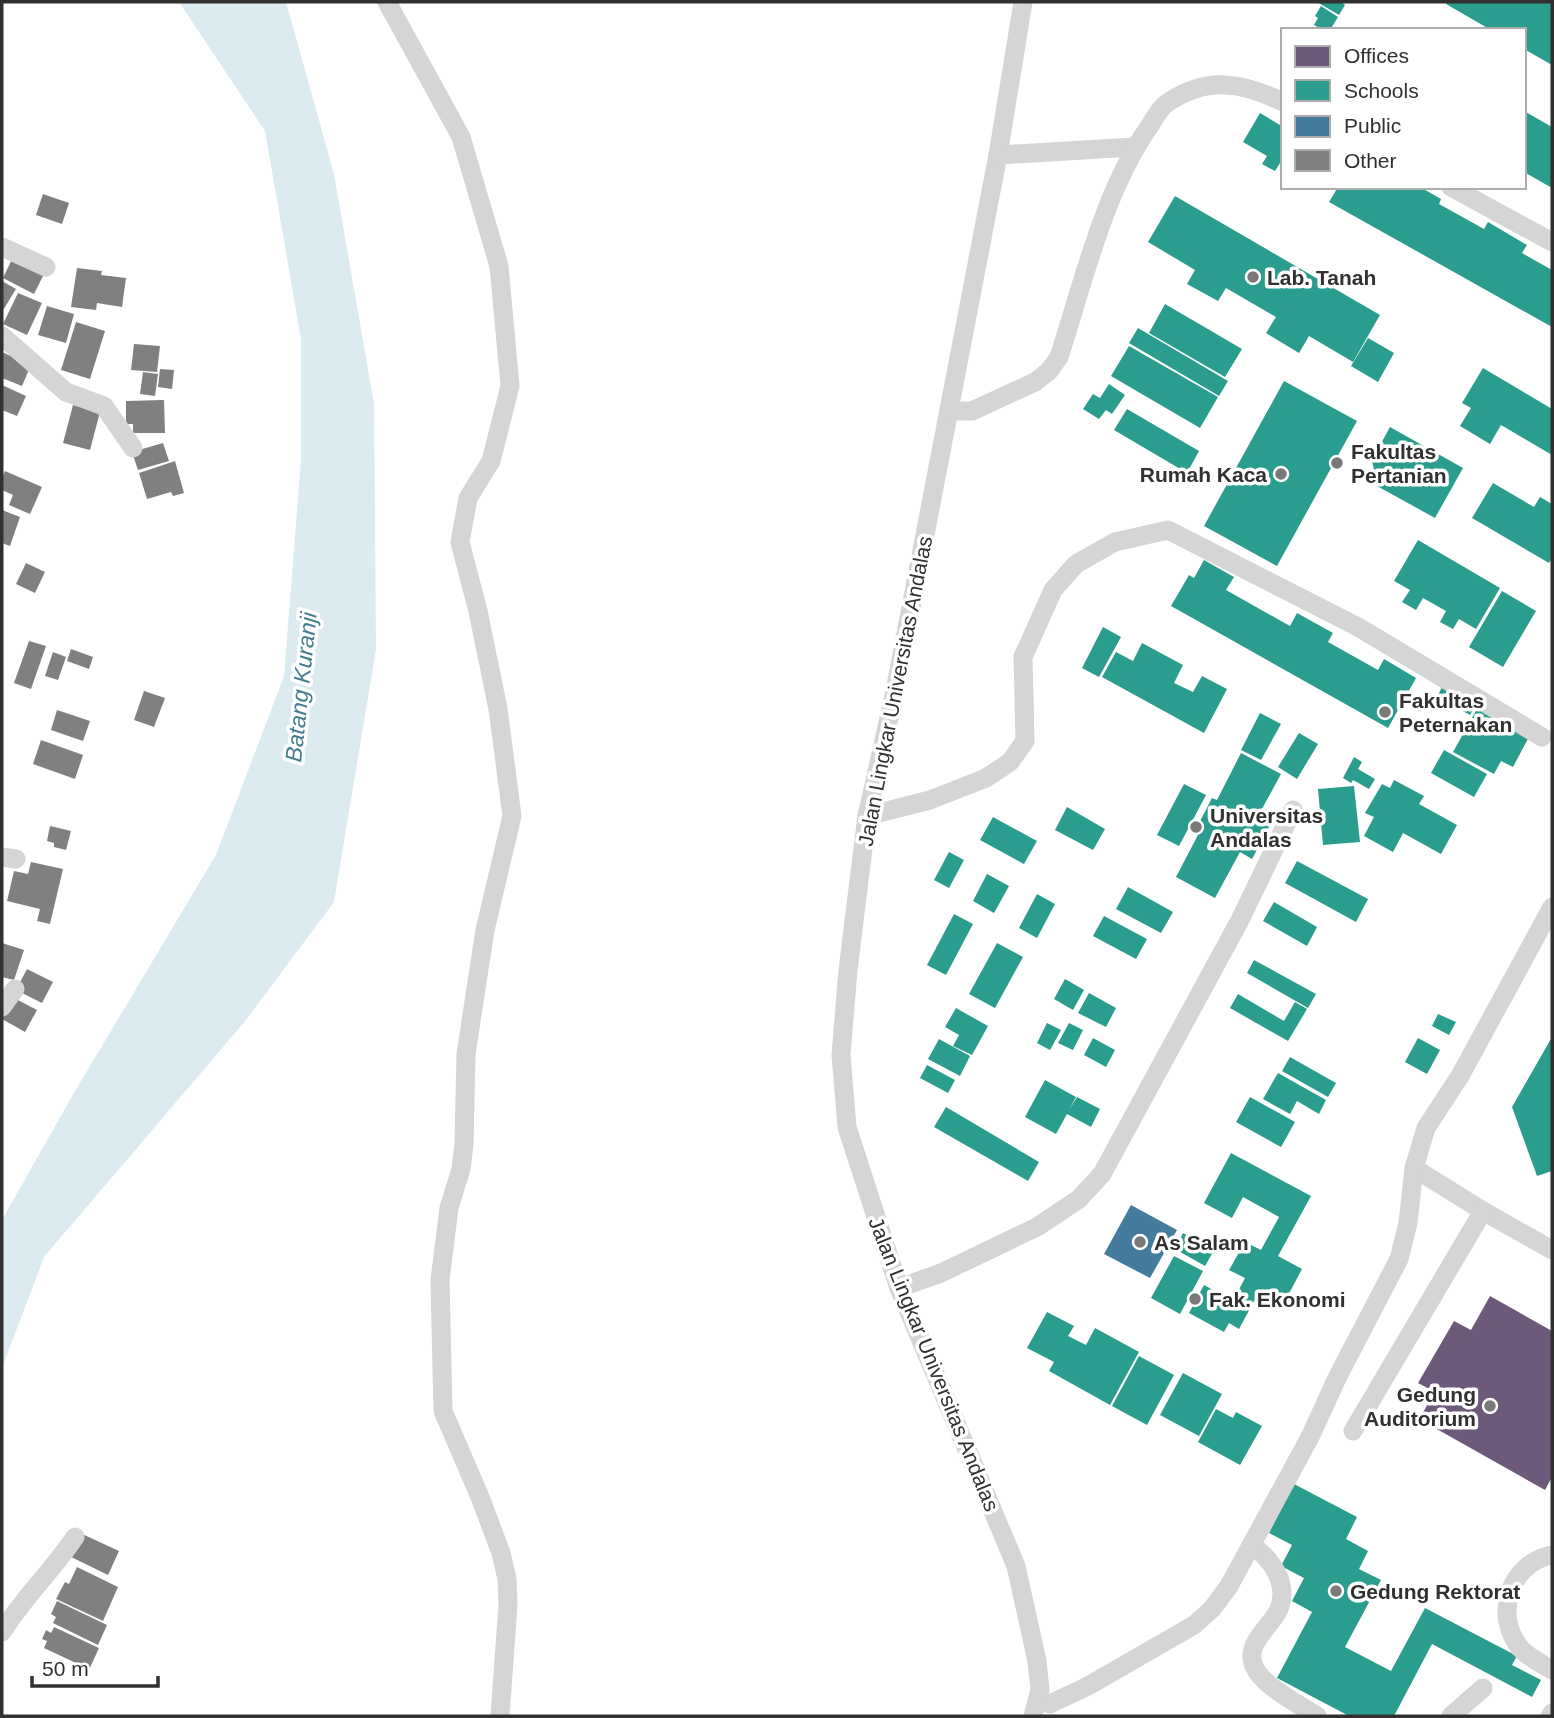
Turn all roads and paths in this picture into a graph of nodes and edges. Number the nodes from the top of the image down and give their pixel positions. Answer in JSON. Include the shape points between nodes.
{"nodes":[{"id":1,"x":387,"y":2,"type":"edge"},
{"id":2,"x":1023,"y":2,"type":"edge"},
{"id":3,"x":1281,"y":101,"type":"edge"},
{"id":4,"x":1134,"y":147,"type":"junction"},
{"id":5,"x":998,"y":155,"type":"junction"},
{"id":6,"x":1455,"y":189,"type":"edge"},
{"id":7,"x":1552,"y":242,"type":"edge"},
{"id":8,"x":2,"y":247,"type":"edge"},
{"id":9,"x":46,"y":267,"type":"dead end"},
{"id":10,"x":2,"y":336,"type":"edge"},
{"id":11,"x":949,"y":411,"type":"junction"},
{"id":12,"x":133,"y":448,"type":"dead end"},
{"id":13,"x":1542,"y":737,"type":"dead end"},
{"id":14,"x":1293,"y":810,"type":"dead end"},
{"id":15,"x":867,"y":816,"type":"junction"},
{"id":16,"x":1552,"y":907,"type":"edge"},
{"id":17,"x":15,"y":989,"type":"dead end"},
{"id":18,"x":2,"y":1007,"type":"edge"},
{"id":19,"x":1414,"y":1168,"type":"junction"},
{"id":20,"x":1483,"y":1211,"type":"junction"},
{"id":21,"x":1552,"y":1250,"type":"edge"},
{"id":22,"x":899,"y":1288,"type":"junction"},
{"id":23,"x":1353,"y":1431,"type":"dead end"},
{"id":24,"x":75,"y":1537,"type":"dead end"},
{"id":25,"x":1252,"y":1545,"type":"junction"},
{"id":26,"x":1552,"y":1555,"type":"edge"},
{"id":27,"x":2,"y":1632,"type":"edge"},
{"id":28,"x":1552,"y":1670,"type":"edge"},
{"id":29,"x":1483,"y":1688,"type":"dead end"},
{"id":30,"x":1047,"y":1703,"type":"edge"},
{"id":31,"x":500,"y":1716,"type":"edge"},
{"id":32,"x":1033,"y":1716,"type":"edge"},
{"id":33,"x":1317,"y":1716,"type":"edge"},
{"id":34,"x":1451,"y":1716,"type":"edge"}],
"edges":[{"from":1,"to":31,"type":"street","via":[[461,137],[499,266],[510,386],[491,461],[468,498],[460,542],[498,709],[512,816],[485,930],[466,1054],[461,1169],[449,1208],[440,1280],[443,1411],[485,1508],[508,1578]]},
{"from":2,"to":5,"type":"street","name":"Jalan Lingkar Universitas Andalas"},
{"from":3,"to":4,"type":"street","via":[[1256,89],[1224,83],[1194,89],[1164,104]]},
{"from":4,"to":5,"type":"street"},
{"from":4,"to":11,"type":"street","via":[[1114,189],[1059,357],[1035,382],[972,411]]},
{"from":5,"to":11,"type":"street","name":"Jalan Lingkar Universitas Andalas"},
{"from":6,"to":7,"type":"street"},
{"from":8,"to":9,"type":"street"},
{"from":10,"to":12,"type":"street","via":[[66,392],[104,406]]},
{"from":11,"to":15,"type":"street","name":"Jalan Lingkar Universitas Andalas"},
{"from":13,"to":15,"type":"street","via":[[1358,627],[1168,530],[1115,542],[1076,564],[1053,590],[1023,657],[1024,741],[1010,762],[986,778],[930,800]]},
{"from":14,"to":22,"type":"street","via":[[1240,920],[1102,1174],[1079,1199],[1037,1227]]},
{"from":15,"to":22,"type":"street","name":"Jalan Lingkar Universitas Andalas","via":[[841,1055],[847,1127]]},
{"from":16,"to":19,"type":"street","via":[[1460,1076],[1426,1128]]},
{"from":17,"to":18,"type":"street"},
{"from":19,"to":20,"type":"street"},
{"from":19,"to":25,"type":"street","via":[[1399,1259]]},
{"from":20,"to":21,"type":"street"},
{"from":20,"to":23,"type":"street"},
{"from":22,"to":30,"type":"street","name":"Jalan Lingkar Universitas Andalas","via":[[1016,1566]]},
{"from":24,"to":27,"type":"street"},
{"from":25,"to":30,"type":"street","via":[[1212,1609],[1194,1625],[1088,1686]]},
{"from":25,"to":33,"type":"street","via":[[1271,1560],[1281,1588],[1279,1609],[1257,1640],[1253,1664],[1261,1679]]},
{"from":26,"to":28,"type":"street","via":[[1533,1562],[1514,1582],[1506,1617],[1522,1650]]},
{"from":29,"to":34,"type":"street"},
{"from":30,"to":32,"type":"street","name":"Jalan Lingkar Universitas Andalas"}]}
